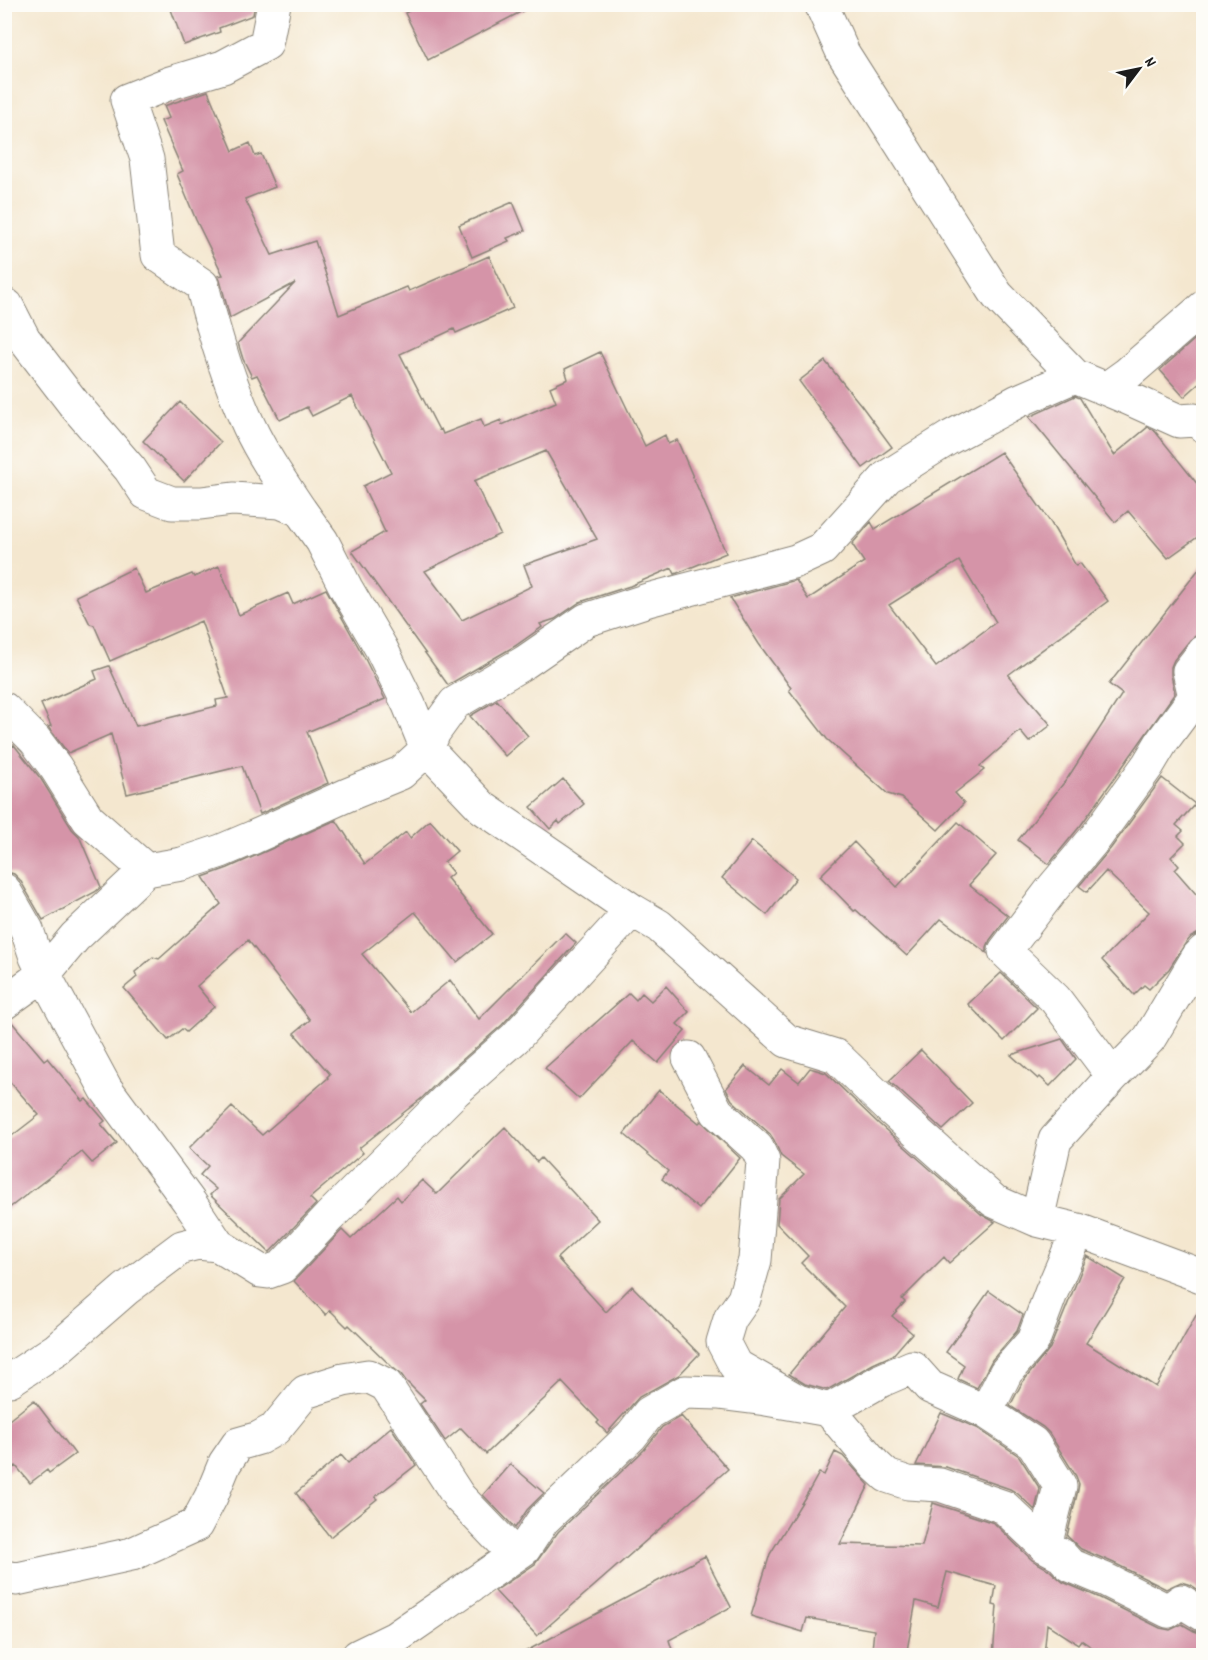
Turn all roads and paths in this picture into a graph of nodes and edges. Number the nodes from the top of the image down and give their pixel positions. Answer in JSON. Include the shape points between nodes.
{"nodes":[{"id":1,"x":274,"y":4,"type":"edge"},
{"id":2,"x":824,"y":6,"type":"edge"},
{"id":3,"x":4,"y":306,"type":"edge"},
{"id":4,"x":1203,"y":307,"type":"edge"},
{"id":5,"x":1075,"y":376,"type":"junction"},
{"id":6,"x":1106,"y":389,"type":"junction"},
{"id":7,"x":1203,"y":426,"type":"edge"},
{"id":8,"x":300,"y":510,"type":"junction"},
{"id":9,"x":1203,"y":652,"type":"edge"},
{"id":10,"x":4,"y":709,"type":"edge"},
{"id":11,"x":427,"y":749,"type":"junction"},
{"id":12,"x":146,"y":870,"type":"junction"},
{"id":13,"x":4,"y":890,"type":"edge"},
{"id":14,"x":632,"y":910,"type":"junction"},
{"id":15,"x":1203,"y":951,"type":"edge"},
{"id":16,"x":44,"y":974,"type":"junction"},
{"id":17,"x":4,"y":1003,"type":"edge"},
{"id":18,"x":689,"y":1058,"type":"dead end"},
{"id":19,"x":1113,"y":1076,"type":"junction"},
{"id":20,"x":1036,"y":1220,"type":"junction"},
{"id":21,"x":1078,"y":1230,"type":"junction"},
{"id":22,"x":218,"y":1245,"type":"junction"},
{"id":23,"x":1203,"y":1277,"type":"edge"},
{"id":24,"x":4,"y":1380,"type":"edge"},
{"id":25,"x":829,"y":1410,"type":"junction"},
{"id":26,"x":986,"y":1412,"type":"junction"},
{"id":27,"x":1045,"y":1546,"type":"junction"},
{"id":28,"x":515,"y":1555,"type":"junction"},
{"id":29,"x":4,"y":1577,"type":"edge"},
{"id":30,"x":1203,"y":1615,"type":"edge"},
{"id":31,"x":358,"y":1656,"type":"edge"}],
"edges":[{"from":1,"to":8,"type":"street","via":[[266,44],[223,67],[127,100],[147,159],[158,255],[202,285],[218,346],[249,425]]},
{"from":2,"to":5,"type":"street","via":[[843,53],[997,295]]},
{"from":3,"to":8,"type":"street","via":[[24,339],[146,493],[172,503],[280,502]]},
{"from":4,"to":6,"type":"street"},
{"from":5,"to":6,"type":"street"},
{"from":5,"to":11,"type":"street","via":[[949,438],[887,477],[822,549],[796,561],[586,620],[455,703]]},
{"from":6,"to":7,"type":"street","via":[[1179,421],[1195,420]]},
{"from":8,"to":11,"type":"street","via":[[322,541],[381,648]]},
{"from":9,"to":19,"type":"street","via":[[1189,671],[1195,697],[1096,837],[1005,951],[1055,999]]},
{"from":10,"to":12,"type":"street","via":[[49,759],[88,819]]},
{"from":11,"to":12,"type":"street","via":[[401,773],[254,837],[182,864]]},
{"from":11,"to":14,"type":"street","via":[[483,808]]},
{"from":12,"to":16,"type":"street","via":[[75,937]]},
{"from":13,"to":16,"type":"street","via":[[27,930]]},
{"from":14,"to":20,"type":"street","via":[[659,926],[787,1041],[836,1056],[994,1201]]},
{"from":14,"to":22,"type":"street","via":[[515,1038],[456,1090],[282,1267],[260,1271]]},
{"from":15,"to":19,"type":"street","via":[[1149,1040]]},
{"from":16,"to":17,"type":"street"},
{"from":16,"to":22,"type":"street","via":[[106,1089]]},
{"from":18,"to":25,"type":"street","via":[[717,1112],[757,1148],[763,1161],[755,1260],[744,1299],[730,1319],[723,1342],[735,1365],[798,1401]]},
{"from":19,"to":20,"type":"street","via":[[1055,1140]]},
{"from":20,"to":21,"type":"street"},
{"from":21,"to":23,"type":"street"},
{"from":21,"to":26,"type":"street","via":[[1033,1341],[1006,1372]]},
{"from":22,"to":24,"type":"street","via":[[182,1247],[57,1349],[10,1380]]},
{"from":25,"to":26,"type":"street","via":[[912,1367],[930,1386]]},
{"from":25,"to":27,"type":"street","via":[[887,1476],[908,1483],[940,1485],[1004,1508]]},
{"from":25,"to":28,"type":"street","via":[[718,1393],[685,1392],[649,1413],[631,1436],[543,1520],[524,1549]]},
{"from":26,"to":27,"type":"street","via":[[1033,1443],[1060,1486]]},
{"from":27,"to":30,"type":"street","via":[[1070,1565],[1168,1611],[1181,1601]]},
{"from":28,"to":29,"type":"street","via":[[459,1497],[386,1385],[368,1376],[305,1392],[275,1430],[238,1444],[196,1525],[132,1554],[17,1579]]},
{"from":28,"to":31,"type":"street","via":[[395,1638]]}]}
